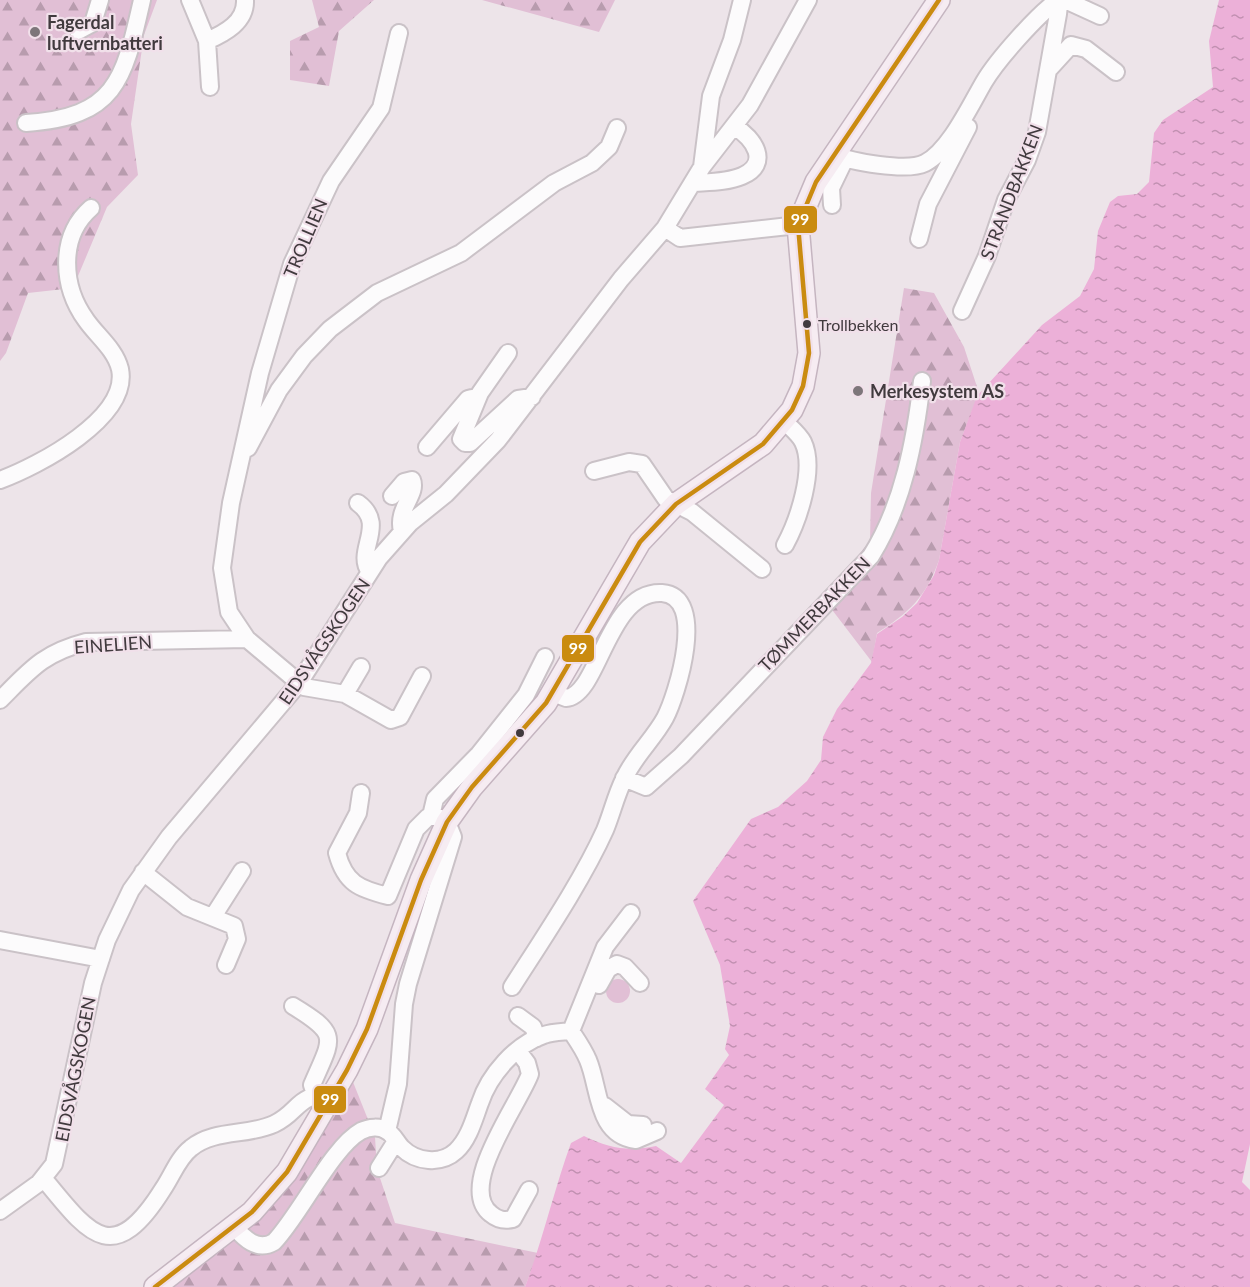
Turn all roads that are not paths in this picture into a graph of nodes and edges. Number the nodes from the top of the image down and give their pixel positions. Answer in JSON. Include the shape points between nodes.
{"nodes":[{"id":1,"x":100,"y":0,"type":"edge"},
{"id":2,"x":142,"y":0,"type":"edge"},
{"id":3,"x":190,"y":0,"type":"edge"},
{"id":4,"x":245,"y":0,"type":"edge"},
{"id":5,"x":742,"y":0,"type":"edge"},
{"id":6,"x":808,"y":0,"type":"edge"},
{"id":7,"x":939,"y":0,"type":"edge"},
{"id":8,"x":1059,"y":1,"type":"edge"},
{"id":9,"x":1100,"y":16,"type":"dead end"},
{"id":10,"x":78,"y":31,"type":"dead end"},
{"id":11,"x":399,"y":33,"type":"dead end"},
{"id":12,"x":207,"y":41,"type":"junction"},
{"id":13,"x":1049,"y":69,"type":"junction"},
{"id":14,"x":1116,"y":72,"type":"dead end"},
{"id":15,"x":210,"y":87,"type":"dead end"},
{"id":16,"x":982,"y":87,"type":"junction"},
{"id":17,"x":26,"y":123,"type":"dead end"},
{"id":18,"x":735,"y":127,"type":"junction"},
{"id":19,"x":617,"y":128,"type":"dead end"},
{"id":20,"x":840,"y":156,"type":"junction"},
{"id":21,"x":698,"y":175,"type":"junction"},
{"id":22,"x":832,"y":205,"type":"dead end"},
{"id":23,"x":90,"y":208,"type":"dead end"},
{"id":24,"x":798,"y":225,"type":"junction"},
{"id":25,"x":665,"y":228,"type":"junction"},
{"id":26,"x":920,"y":239,"type":"dead end"},
{"id":27,"x":962,"y":311,"type":"dead end"},
{"id":28,"x":508,"y":353,"type":"dead end"},
{"id":29,"x":922,"y":381,"type":"dead end"},
{"id":30,"x":532,"y":397,"type":"junction"},
{"id":31,"x":477,"y":398,"type":"junction"},
{"id":32,"x":784,"y":421,"type":"junction"},
{"id":33,"x":427,"y":447,"type":"dead end"},
{"id":34,"x":242,"y":456,"type":"junction"},
{"id":35,"x":594,"y":471,"type":"dead end"},
{"id":36,"x":0,"y":480,"type":"edge"},
{"id":37,"x":392,"y":496,"type":"dead end"},
{"id":38,"x":358,"y":503,"type":"dead end"},
{"id":39,"x":676,"y":504,"type":"junction"},
{"id":40,"x":402,"y":531,"type":"junction"},
{"id":41,"x":785,"y":545,"type":"dead end"},
{"id":42,"x":762,"y":569,"type":"dead end"},
{"id":43,"x":370,"y":572,"type":"junction"},
{"id":44,"x":247,"y":639,"type":"junction"},
{"id":45,"x":545,"y":657,"type":"dead end"},
{"id":46,"x":361,"y":667,"type":"dead end"},
{"id":47,"x":422,"y":676,"type":"dead end"},
{"id":48,"x":299,"y":684,"type":"junction"},
{"id":49,"x":553,"y":693,"type":"junction"},
{"id":50,"x":345,"y":694,"type":"junction"},
{"id":51,"x":0,"y":700,"type":"edge"},
{"id":52,"x":624,"y":778,"type":"junction"},
{"id":53,"x":361,"y":794,"type":"dead end"},
{"id":54,"x":439,"y":819,"type":"junction"},
{"id":55,"x":242,"y":871,"type":"dead end"},
{"id":56,"x":143,"y":872,"type":"junction"},
{"id":57,"x":631,"y":913,"type":"dead end"},
{"id":58,"x":214,"y":915,"type":"junction"},
{"id":59,"x":0,"y":940,"type":"edge"},
{"id":60,"x":100,"y":959,"type":"junction"},
{"id":61,"x":225,"y":965,"type":"dead end"},
{"id":62,"x":640,"y":983,"type":"dead end"},
{"id":63,"x":512,"y":987,"type":"dead end"},
{"id":64,"x":293,"y":1006,"type":"dead end"},
{"id":65,"x":518,"y":1016,"type":"dead end"},
{"id":66,"x":571,"y":1031,"type":"junction"},
{"id":67,"x":537,"y":1038,"type":"junction"},
{"id":68,"x":518,"y":1051,"type":"junction"},
{"id":69,"x":324,"y":1095,"type":"junction"},
{"id":70,"x":650,"y":1128,"type":"dead end"},
{"id":71,"x":392,"y":1136,"type":"junction"},
{"id":72,"x":378,"y":1168,"type":"dead end"},
{"id":73,"x":44,"y":1179,"type":"junction"},
{"id":74,"x":529,"y":1190,"type":"dead end"},
{"id":75,"x":0,"y":1211,"type":"edge"},
{"id":76,"x":233,"y":1226,"type":"junction"},
{"id":77,"x":155,"y":1287,"type":"edge"}],
"edges":[{"from":1,"to":10,"type":"street","via":[[93,23]]},
{"from":2,"to":17,"type":"street","via":[[122,74],[105,99],[72,116]]},
{"from":3,"to":12,"type":"street"},
{"from":4,"to":12,"type":"street","via":[[237,23]]},
{"from":5,"to":21,"type":"street","via":[[711,96]]},
{"from":6,"to":18,"type":"street","name":"EIDSVÅGSKOGEN"},
{"from":7,"to":20,"type":"main road"},
{"from":8,"to":9,"type":"street"},
{"from":8,"to":13,"type":"street","name":"STRANDBAKKEN"},
{"from":8,"to":16,"type":"street","via":[[1003,58]]},
{"from":11,"to":34,"type":"street","name":"TROLLIEN","via":[[381,108],[331,181],[295,256],[260,373]]},
{"from":12,"to":15,"type":"street"},
{"from":13,"to":14,"type":"street","via":[[1071,45],[1086,50]]},
{"from":13,"to":27,"type":"street","name":"STRANDBAKKEN","via":[[1037,132]]},
{"from":16,"to":20,"type":"street","via":[[949,140],[927,162],[902,166]]},
{"from":16,"to":26,"type":"street","via":[[974,114],[928,204]]},
{"from":18,"to":21,"type":"street","name":"EIDSVÅGSKOGEN"},
{"from":18,"to":21,"type":"street","via":[[755,144],[757,156],[753,167],[742,176]]},
{"from":19,"to":34,"type":"street","name":"TROLLIEN","via":[[601,156],[568,174],[461,253],[377,293],[330,329],[279,390]]},
{"from":20,"to":22,"type":"street","via":[[831,188]]},
{"from":20,"to":24,"type":"main road","via":[[816,182]]},
{"from":21,"to":25,"type":"street","name":"EIDSVÅGSKOGEN"},
{"from":23,"to":36,"type":"street","via":[[70,241],[68,277],[85,319],[116,358],[120,370],[117,393],[101,419],[84,432]]},
{"from":24,"to":25,"type":"street","via":[[680,238]]},
{"from":24,"to":32,"type":"main road","via":[[809,353],[803,386]]},
{"from":25,"to":30,"type":"street","name":"EIDSVÅGSKOGEN","via":[[621,279]]},
{"from":28,"to":31,"type":"street"},
{"from":29,"to":52,"type":"street","name":"TØMMERBAKKEN","via":[[915,441],[890,519],[871,556],[681,756],[646,786]]},
{"from":30,"to":31,"type":"street","via":[[518,399],[478,437],[465,443],[461,433]]},
{"from":30,"to":40,"type":"street","name":"EIDSVÅGSKOGEN","via":[[498,440],[446,494]]},
{"from":31,"to":33,"type":"street","via":[[468,399]]},
{"from":32,"to":39,"type":"main road","via":[[751,454]]},
{"from":32,"to":41,"type":"street","via":[[801,439],[806,460],[799,516]]},
{"from":34,"to":44,"type":"street","name":"TROLLIEN","via":[[222,568],[229,612]]},
{"from":35,"to":39,"type":"street","via":[[629,462],[642,464],[666,499]]},
{"from":37,"to":40,"type":"street","via":[[404,482],[412,480],[414,487],[399,519]]},
{"from":38,"to":43,"type":"street","via":[[368,510],[371,520],[366,565]]},
{"from":39,"to":42,"type":"street","via":[[698,516]]},
{"from":39,"to":49,"type":"main road","via":[[630,556]]},
{"from":40,"to":43,"type":"street","name":"EIDSVÅGSKOGEN"},
{"from":43,"to":48,"type":"street","name":"EIDSVÅGSKOGEN"},
{"from":44,"to":48,"type":"street","name":"TROLLIEN"},
{"from":44,"to":51,"type":"street","name":"EINELIEN","via":[[86,642],[41,659]]},
{"from":45,"to":54,"type":"street","via":[[526,695],[479,754],[435,799]]},
{"from":46,"to":50,"type":"street"},
{"from":47,"to":50,"type":"street","via":[[400,717],[392,720]]},
{"from":48,"to":50,"type":"street"},
{"from":48,"to":56,"type":"street","name":"EIDSVÅGSKOGEN"},
{"from":49,"to":52,"type":"street","via":[[566,698],[581,691],[614,627],[635,603],[657,594],[668,594],[678,602],[688,629],[673,699],[664,720]]},
{"from":49,"to":54,"type":"main road","via":[[472,787]]},
{"from":52,"to":63,"type":"street","via":[[600,839]]},
{"from":53,"to":54,"type":"street","via":[[358,813],[337,853],[352,883],[388,896],[416,829],[423,819]]},
{"from":54,"to":69,"type":"main road","via":[[367,1029]]},
{"from":54,"to":71,"type":"street","via":[[453,833],[404,1004]]},
{"from":55,"to":58,"type":"street"},
{"from":56,"to":58,"type":"street","via":[[187,907]]},
{"from":56,"to":60,"type":"street","name":"EIDSVÅGSKOGEN"},
{"from":57,"to":66,"type":"street","via":[[605,947]]},
{"from":58,"to":61,"type":"street","via":[[237,929],[235,946]]},
{"from":59,"to":60,"type":"street"},
{"from":60,"to":73,"type":"street","name":"EIDSVÅGSKOGEN","via":[[60,1145]]},
{"from":62,"to":66,"type":"street","via":[[625,967],[612,966],[603,976],[582,1020]]},
{"from":64,"to":69,"type":"street","via":[[321,1023],[327,1032],[328,1047],[312,1085]]},
{"from":65,"to":67,"type":"street","via":[[533,1028]]},
{"from":66,"to":67,"type":"street"},
{"from":66,"to":70,"type":"street","via":[[588,1059],[604,1116],[622,1136],[636,1140]]},
{"from":67,"to":68,"type":"street"},
{"from":68,"to":71,"type":"street","via":[[496,1072],[469,1133],[450,1156],[420,1159]]},
{"from":68,"to":74,"type":"street","via":[[530,1074],[485,1167],[479,1190],[487,1211],[503,1221],[513,1220]]},
{"from":69,"to":73,"type":"street","via":[[306,1099],[273,1125],[206,1140],[192,1147],[143,1219],[112,1235],[100,1236],[87,1229]]},
{"from":69,"to":76,"type":"main road","via":[[275,1188]]},
{"from":71,"to":72,"type":"street"},
{"from":71,"to":76,"type":"street","via":[[371,1128],[352,1137],[274,1242],[264,1246],[248,1241]]},
{"from":73,"to":75,"type":"street","name":"EIDSVÅGSKOGEN"},
{"from":76,"to":77,"type":"main road"}]}
